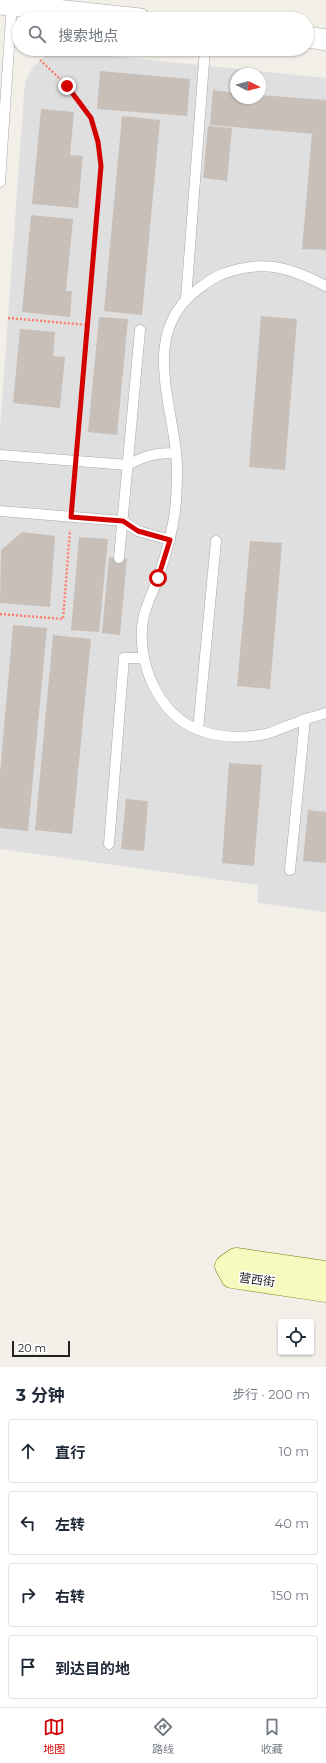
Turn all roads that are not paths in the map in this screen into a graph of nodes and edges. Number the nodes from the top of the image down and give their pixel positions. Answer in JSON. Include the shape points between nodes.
{"nodes":[{"id":1,"x":7,"y":8,"type":"edge"},
{"id":2,"x":18,"y":12,"type":"edge"},
{"id":3,"x":55,"y":12,"type":"edge"},
{"id":4,"x":314,"y":38,"type":"edge"},
{"id":5,"x":326,"y":40,"type":"edge"},
{"id":6,"x":314,"y":47,"type":"edge"},
{"id":7,"x":326,"y":48,"type":"edge"},
{"id":8,"x":204,"y":56,"type":"edge"},
{"id":9,"x":0,"y":182,"type":"edge"},
{"id":10,"x":326,"y":286,"type":"edge"},
{"id":11,"x":186,"y":299,"type":"junction"},
{"id":12,"x":140,"y":330,"type":"dead end"},
{"id":13,"x":176,"y":453,"type":"junction"},
{"id":14,"x":0,"y":455,"type":"edge"},
{"id":15,"x":128,"y":465,"type":"junction"},
{"id":16,"x":0,"y":511,"type":"edge"},
{"id":17,"x":123,"y":521,"type":"junction"},
{"id":18,"x":170,"y":540,"type":"junction"},
{"id":19,"x":216,"y":541,"type":"dead end"},
{"id":20,"x":119,"y":558,"type":"dead end"},
{"id":21,"x":143,"y":658,"type":"junction"},
{"id":22,"x":326,"y":712,"type":"edge"},
{"id":23,"x":305,"y":719,"type":"junction"},
{"id":24,"x":198,"y":730,"type":"junction"},
{"id":25,"x":109,"y":844,"type":"dead end"},
{"id":26,"x":290,"y":870,"type":"dead end"},
{"id":27,"x":326,"y":1272,"type":"edge"},
{"id":28,"x":326,"y":1290,"type":"edge"}],
"edges":[{"from":1,"to":2,"type":"street"},
{"from":1,"to":3,"type":"street"},
{"from":1,"to":9,"type":"lane"},
{"from":4,"to":5,"type":"street"},
{"from":6,"to":7,"type":"street"},
{"from":8,"to":11,"type":"lane"},
{"from":10,"to":11,"type":"lane","via":[[282,268],[240,268],[213,278]]},
{"from":11,"to":13,"type":"lane","via":[[175,312],[166,336],[164,360]]},
{"from":12,"to":15,"type":"lane"},
{"from":13,"to":15,"type":"lane","via":[[143,456]]},
{"from":13,"to":18,"type":"lane","via":[[176,502]]},
{"from":14,"to":15,"type":"lane"},
{"from":15,"to":17,"type":"lane"},
{"from":16,"to":17,"type":"lane"},
{"from":17,"to":18,"type":"lane","via":[[138,531]]},
{"from":17,"to":20,"type":"lane"},
{"from":18,"to":21,"type":"lane","via":[[143,619]]},
{"from":19,"to":24,"type":"lane"},
{"from":21,"to":24,"type":"lane","via":[[149,678],[158,694],[185,722]]},
{"from":21,"to":25,"type":"lane","via":[[124,658]]},
{"from":22,"to":23,"type":"lane"},
{"from":23,"to":24,"type":"lane","via":[[267,734],[219,736]]},
{"from":23,"to":26,"type":"lane"},
{"from":27,"to":28,"type":"street","name":"营西街","via":[[236,1259],[226,1266],[232,1277]]}]}
